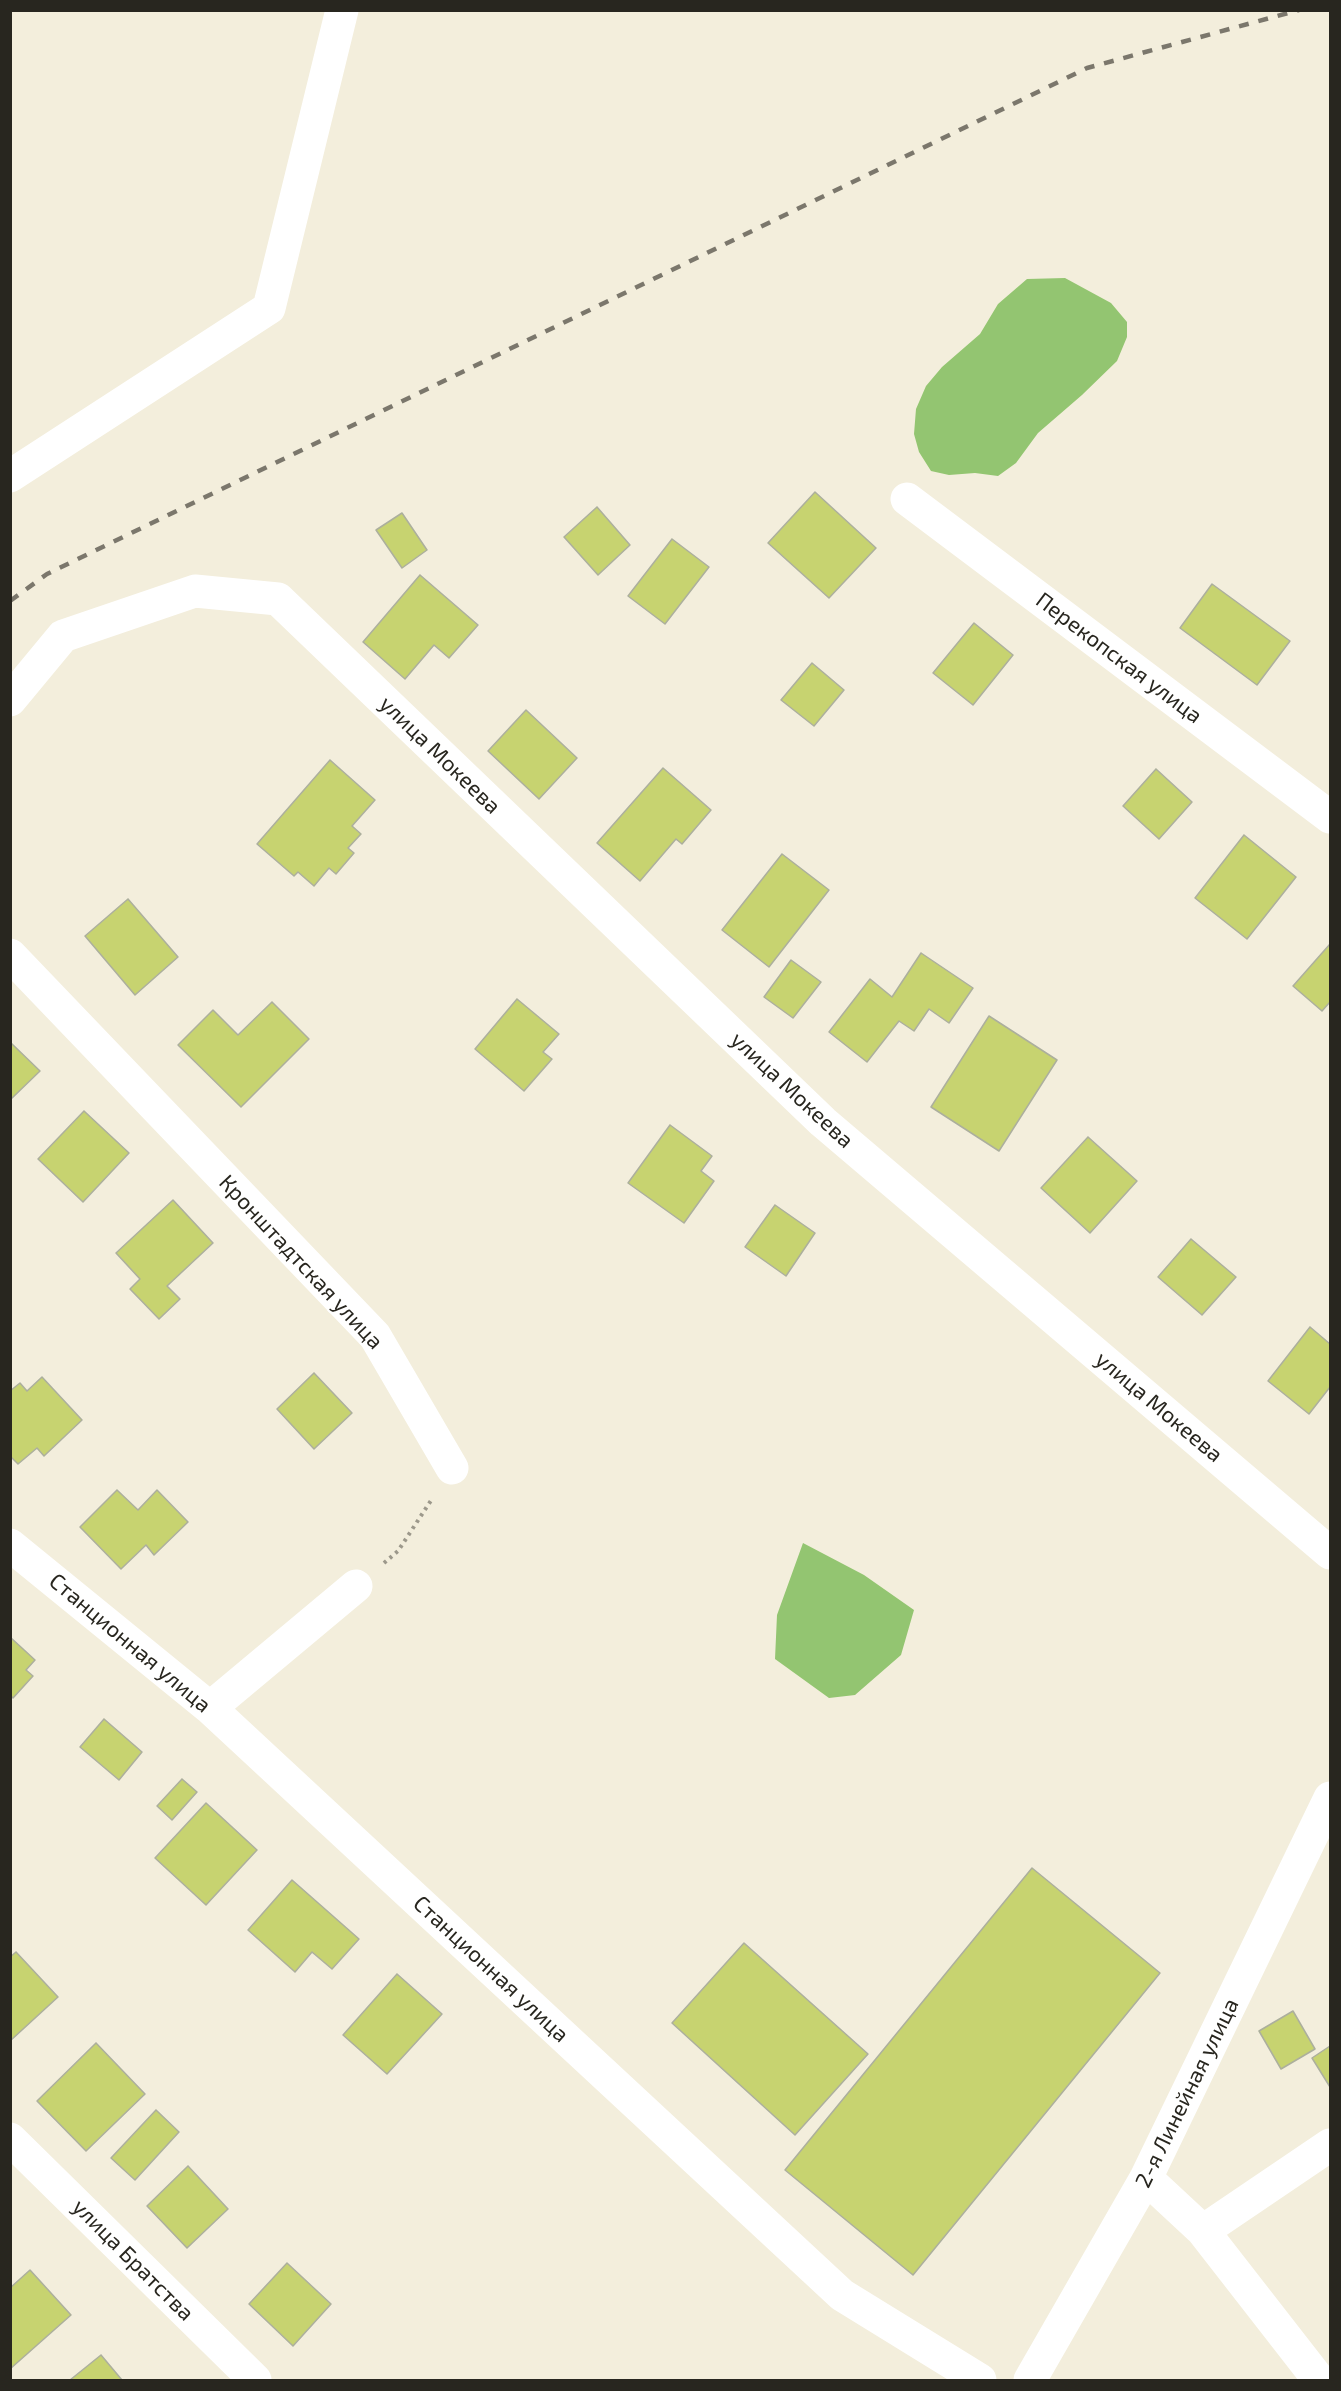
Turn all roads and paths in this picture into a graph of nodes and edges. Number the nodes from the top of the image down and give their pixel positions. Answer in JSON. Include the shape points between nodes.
{"nodes":[{"id":1,"x":342,"y":10,"type":"edge"},
{"id":2,"x":10,"y":476,"type":"edge"},
{"id":3,"x":907,"y":499,"type":"dead end"},
{"id":4,"x":10,"y":700,"type":"edge"},
{"id":5,"x":1330,"y":817,"type":"edge"},
{"id":6,"x":10,"y":955,"type":"edge"},
{"id":7,"x":452,"y":1468,"type":"joint"},
{"id":8,"x":10,"y":1545,"type":"edge"},
{"id":9,"x":1330,"y":1553,"type":"edge"},
{"id":10,"x":356,"y":1586,"type":"joint"},
{"id":11,"x":210,"y":1708,"type":"junction"},
{"id":12,"x":1330,"y":1798,"type":"edge"},
{"id":13,"x":10,"y":2139,"type":"edge"},
{"id":14,"x":1330,"y":2145,"type":"edge"},
{"id":15,"x":1146,"y":2178,"type":"junction"},
{"id":16,"x":1203,"y":2231,"type":"junction"},
{"id":17,"x":255,"y":2380,"type":"edge"},
{"id":18,"x":980,"y":2380,"type":"edge"},
{"id":19,"x":1030,"y":2380,"type":"edge"},
{"id":20,"x":1319,"y":2380,"type":"edge"}],
"edges":[{"from":1,"to":2,"type":"street","via":[[269,308]]},
{"from":3,"to":5,"type":"street","name":"Перекопская улица"},
{"from":4,"to":9,"type":"street","name":"улица Мокеева","via":[[63,636],[195,591],[278,599],[823,1122]]},
{"from":6,"to":7,"type":"street","name":"Кронштадтская улица","via":[[375,1336]]},
{"from":7,"to":10,"type":"path","via":[[398,1551]]},
{"from":8,"to":11,"type":"street","name":"Станционная улица"},
{"from":10,"to":11,"type":"street"},
{"from":11,"to":18,"type":"street","name":"Станционная улица","via":[[842,2295]]},
{"from":12,"to":15,"type":"street","name":"2-я Линейная улица"},
{"from":13,"to":17,"type":"street","name":"улица Братства"},
{"from":14,"to":16,"type":"street"},
{"from":15,"to":16,"type":"street"},
{"from":15,"to":19,"type":"street","name":"2-я Линейная улица"},
{"from":16,"to":20,"type":"street"}]}
